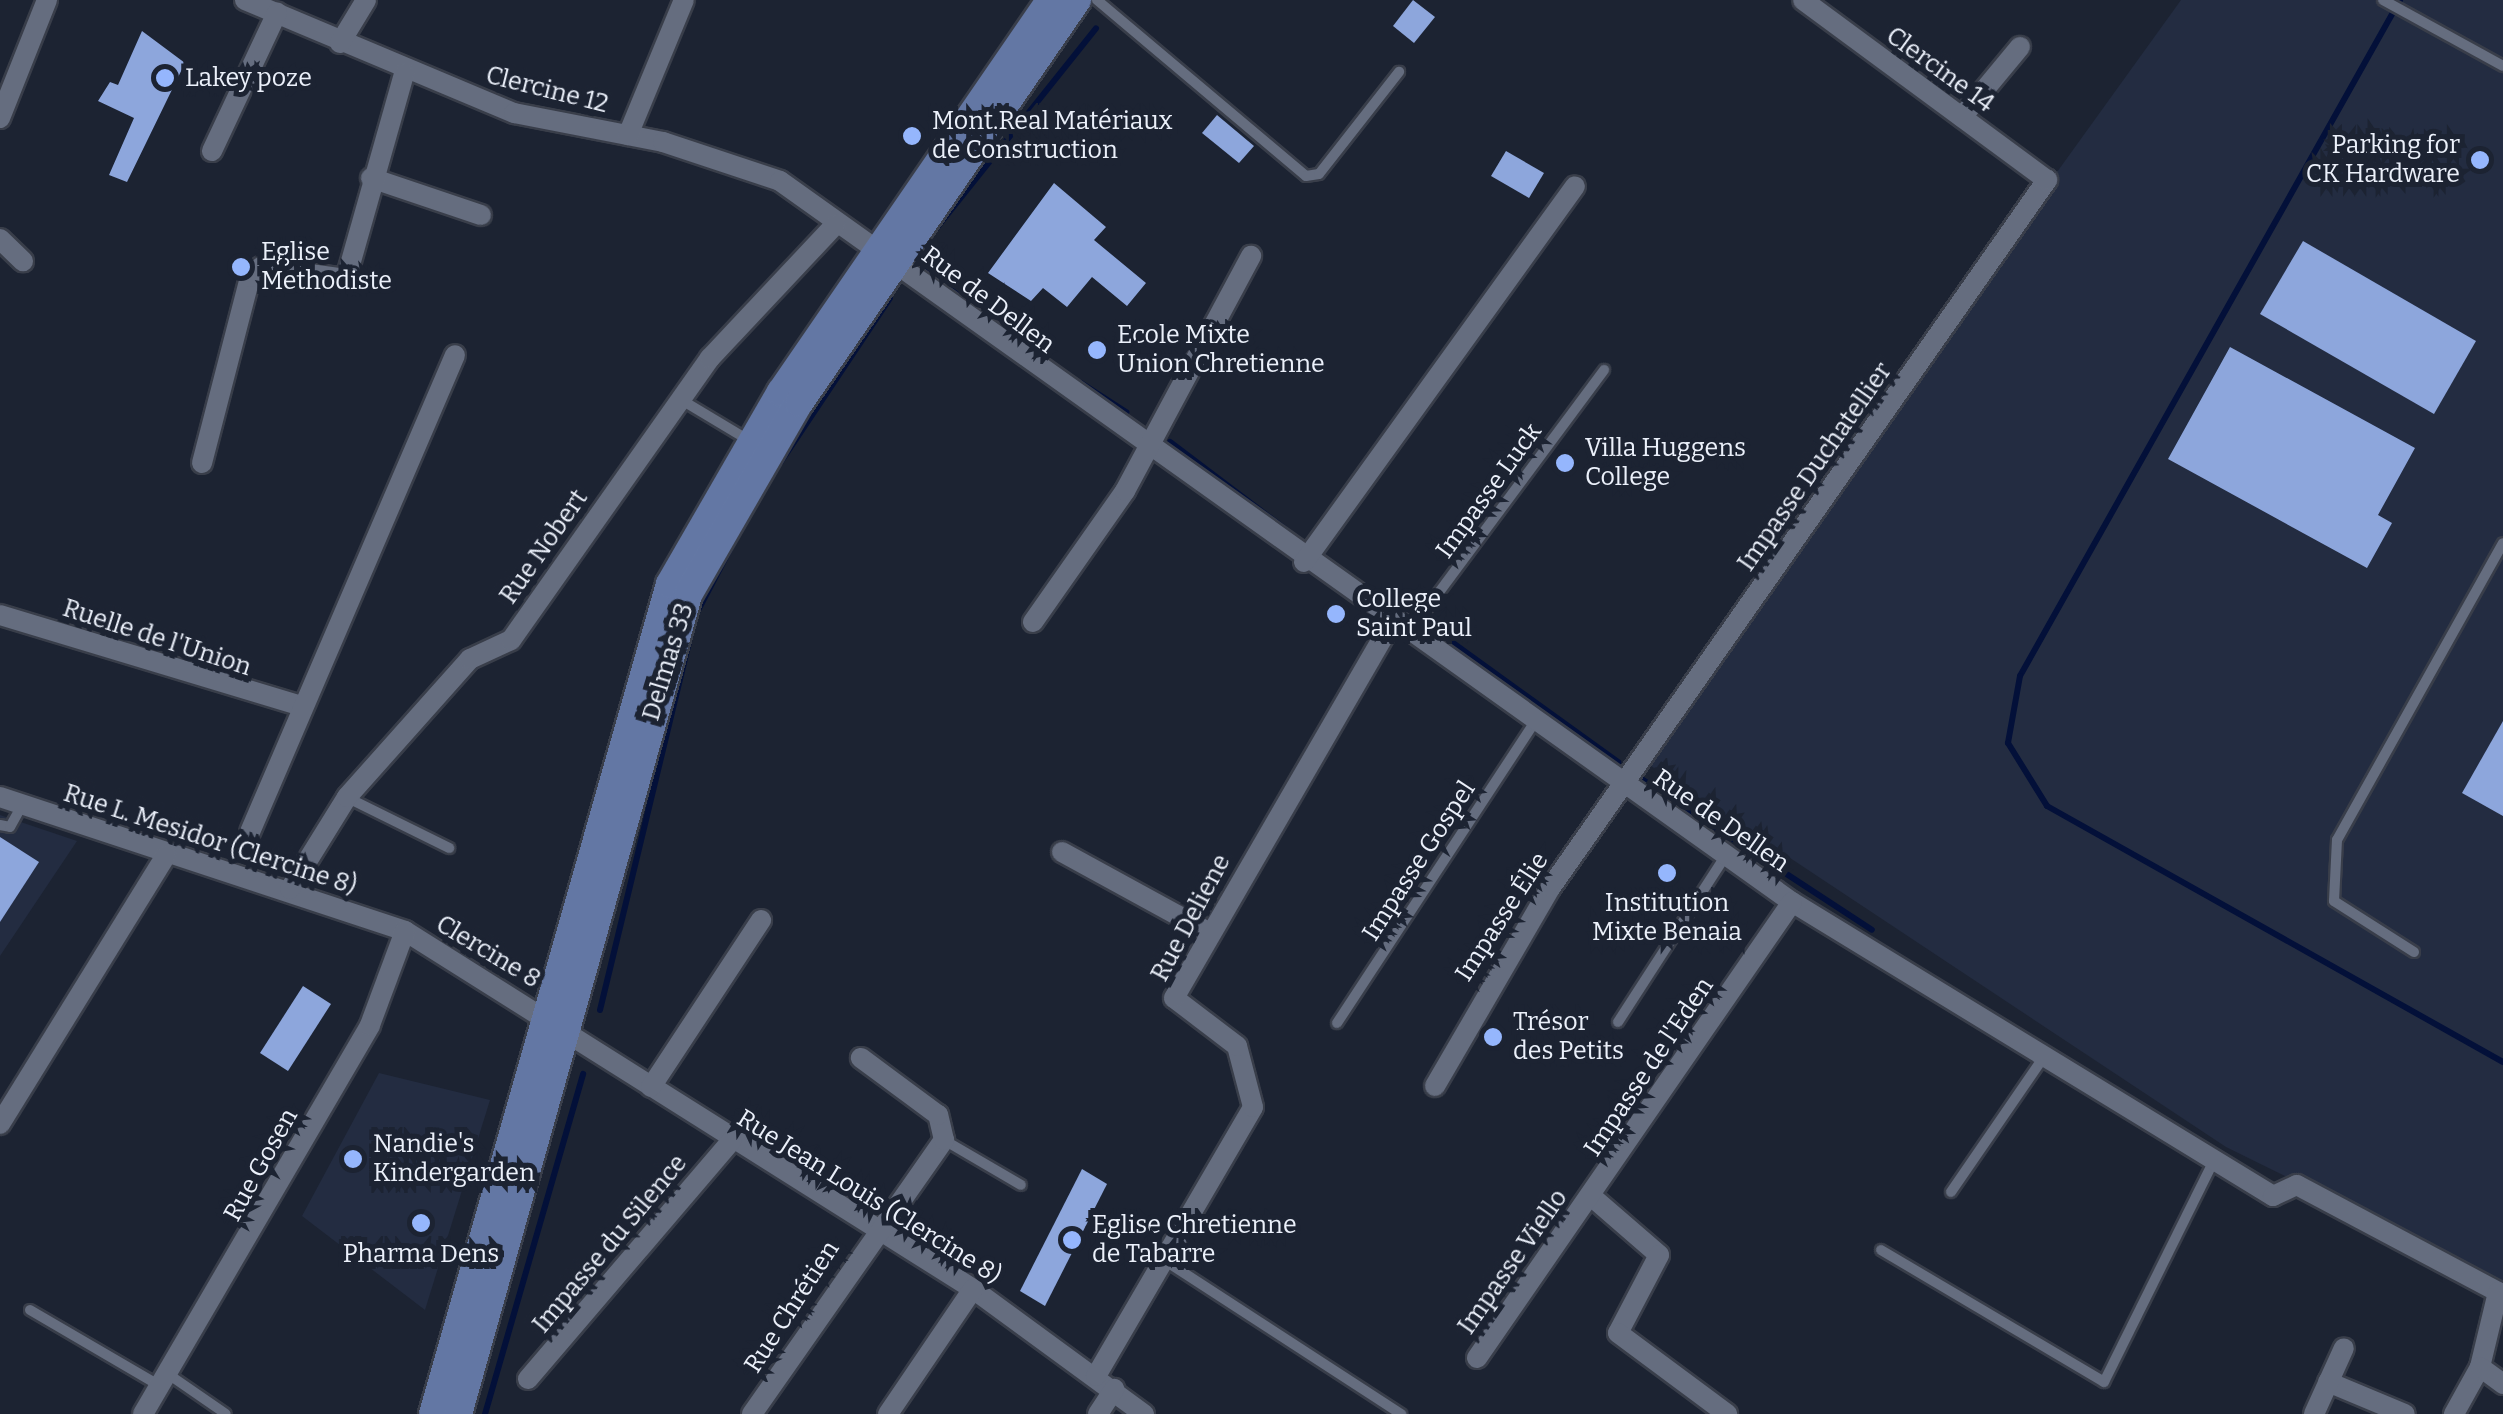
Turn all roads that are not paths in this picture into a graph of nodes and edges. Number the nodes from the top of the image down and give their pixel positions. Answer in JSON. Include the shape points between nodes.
{"nodes":[{"id":1,"x":47,"y":0,"type":"edge"},
{"id":2,"x":245,"y":0,"type":"edge"},
{"id":3,"x":366,"y":0,"type":"edge"},
{"id":4,"x":684,"y":0,"type":"edge"},
{"id":5,"x":1050,"y":0,"type":"edge"},
{"id":6,"x":1077,"y":0,"type":"edge"},
{"id":7,"x":1098,"y":0,"type":"edge"},
{"id":8,"x":1803,"y":0,"type":"edge"},
{"id":9,"x":2383,"y":0,"type":"edge"},
{"id":10,"x":277,"y":13,"type":"junction"},
{"id":11,"x":340,"y":43,"type":"junction"},
{"id":12,"x":2020,"y":47,"type":"dead end"},
{"id":13,"x":2503,"y":66,"type":"edge"},
{"id":14,"x":1399,"y":72,"type":"dead end"},
{"id":15,"x":404,"y":74,"type":"junction"},
{"id":16,"x":1962,"y":117,"type":"junction"},
{"id":17,"x":0,"y":118,"type":"edge"},
{"id":18,"x":628,"y":135,"type":"junction"},
{"id":19,"x":212,"y":151,"type":"dead end"},
{"id":20,"x":372,"y":178,"type":"junction"},
{"id":21,"x":2047,"y":180,"type":"joint"},
{"id":22,"x":1575,"y":186,"type":"dead end"},
{"id":23,"x":481,"y":215,"type":"dead end"},
{"id":24,"x":835,"y":225,"type":"junction"},
{"id":25,"x":0,"y":239,"type":"edge"},
{"id":26,"x":885,"y":254,"type":"junction"},
{"id":27,"x":1252,"y":256,"type":"dead end"},
{"id":28,"x":23,"y":262,"type":"dead end"},
{"id":29,"x":455,"y":355,"type":"dead end"},
{"id":30,"x":1604,"y":370,"type":"dead end"},
{"id":31,"x":679,"y":399,"type":"junction"},
{"id":32,"x":750,"y":441,"type":"junction"},
{"id":33,"x":1141,"y":447,"type":"junction"},
{"id":34,"x":202,"y":463,"type":"dead end"},
{"id":35,"x":2503,"y":543,"type":"edge"},
{"id":36,"x":1304,"y":562,"type":"junction"},
{"id":37,"x":0,"y":615,"type":"edge"},
{"id":38,"x":1034,"y":622,"type":"dead end"},
{"id":39,"x":1399,"y":629,"type":"junction"},
{"id":40,"x":298,"y":705,"type":"junction"},
{"id":41,"x":1535,"y":722,"type":"junction"},
{"id":42,"x":1623,"y":783,"type":"junction"},
{"id":43,"x":0,"y":796,"type":"edge"},
{"id":44,"x":348,"y":797,"type":"junction"},
{"id":45,"x":22,"y":805,"type":"junction"},
{"id":46,"x":0,"y":825,"type":"edge"},
{"id":47,"x":250,"y":832,"type":"dead end"},
{"id":48,"x":449,"y":848,"type":"dead end"},
{"id":49,"x":1062,"y":852,"type":"dead end"},
{"id":50,"x":1726,"y":854,"type":"junction"},
{"id":51,"x":166,"y":855,"type":"junction"},
{"id":52,"x":290,"y":888,"type":"junction"},
{"id":53,"x":1792,"y":902,"type":"junction"},
{"id":54,"x":761,"y":920,"type":"dead end"},
{"id":55,"x":404,"y":931,"type":"junction"},
{"id":56,"x":1208,"y":932,"type":"junction"},
{"id":57,"x":2414,"y":952,"type":"dead end"},
{"id":58,"x":556,"y":1022,"type":"junction"},
{"id":59,"x":1618,"y":1022,"type":"dead end"},
{"id":60,"x":1337,"y":1023,"type":"dead end"},
{"id":61,"x":861,"y":1058,"type":"dead end"},
{"id":62,"x":2041,"y":1061,"type":"junction"},
{"id":63,"x":1434,"y":1086,"type":"dead end"},
{"id":64,"x":651,"y":1087,"type":"junction"},
{"id":65,"x":0,"y":1124,"type":"edge"},
{"id":66,"x":944,"y":1140,"type":"junction"},
{"id":67,"x":731,"y":1141,"type":"junction"},
{"id":68,"x":2215,"y":1159,"type":"junction"},
{"id":69,"x":1021,"y":1185,"type":"dead end"},
{"id":70,"x":1951,"y":1192,"type":"dead end"},
{"id":71,"x":1591,"y":1196,"type":"junction"},
{"id":72,"x":875,"y":1227,"type":"junction"},
{"id":73,"x":1881,"y":1250,"type":"dead end"},
{"id":74,"x":1164,"y":1259,"type":"junction"},
{"id":75,"x":972,"y":1289,"type":"junction"},
{"id":76,"x":30,"y":1310,"type":"dead end"},
{"id":77,"x":2344,"y":1348,"type":"dead end"},
{"id":78,"x":1477,"y":1358,"type":"dead end"},
{"id":79,"x":2480,"y":1367,"type":"junction"},
{"id":80,"x":1096,"y":1376,"type":"junction"},
{"id":81,"x":528,"y":1379,"type":"dead end"},
{"id":82,"x":165,"y":1380,"type":"junction"},
{"id":83,"x":2328,"y":1382,"type":"junction"},
{"id":84,"x":2503,"y":1384,"type":"edge"},
{"id":85,"x":1114,"y":1389,"type":"junction"},
{"id":86,"x":143,"y":1414,"type":"edge"},
{"id":87,"x":226,"y":1414,"type":"edge"},
{"id":88,"x":433,"y":1414,"type":"edge"},
{"id":89,"x":458,"y":1414,"type":"edge"},
{"id":90,"x":752,"y":1414,"type":"edge"},
{"id":91,"x":888,"y":1414,"type":"edge"},
{"id":92,"x":1098,"y":1414,"type":"edge"},
{"id":93,"x":1144,"y":1414,"type":"edge"},
{"id":94,"x":1401,"y":1414,"type":"edge"},
{"id":95,"x":1727,"y":1414,"type":"edge"},
{"id":96,"x":2314,"y":1414,"type":"edge"},
{"id":97,"x":2405,"y":1414,"type":"edge"},
{"id":98,"x":2454,"y":1414,"type":"edge"}],
"edges":[{"from":1,"to":17,"type":"street"},
{"from":2,"to":10,"type":"street","name":"Clercine 12"},
{"from":3,"to":11,"type":"street"},
{"from":4,"to":18,"type":"street"},
{"from":5,"to":26,"type":"main road","name":"Delmas 33"},
{"from":6,"to":26,"type":"main road","name":"Delmas 33"},
{"from":7,"to":14,"type":"lane","via":[[1306,176],[1318,174]]},
{"from":8,"to":16,"type":"street","name":"Clercine 14"},
{"from":9,"to":13,"type":"lane"},
{"from":10,"to":11,"type":"street","name":"Clercine 12"},
{"from":10,"to":19,"type":"street"},
{"from":11,"to":15,"type":"street","name":"Clercine 12"},
{"from":12,"to":16,"type":"street"},
{"from":15,"to":18,"type":"street","name":"Clercine 12","via":[[514,113]]},
{"from":15,"to":20,"type":"street"},
{"from":16,"to":21,"type":"street","name":"Clercine 14"},
{"from":18,"to":24,"type":"street","name":"Clercine 12","via":[[780,181]]},
{"from":20,"to":23,"type":"street"},
{"from":20,"to":34,"type":"street","via":[[346,278],[253,271]]},
{"from":21,"to":42,"type":"street","name":"Impasse Duchatellier"},
{"from":22,"to":36,"type":"street"},
{"from":24,"to":26,"type":"street","name":"Clercine 12"},
{"from":24,"to":31,"type":"street","name":"Rue Nobert","via":[[800,254]]},
{"from":25,"to":28,"type":"street"},
{"from":26,"to":32,"type":"main road","name":"Delmas 33"},
{"from":26,"to":33,"type":"street","name":"Rue de Dellen"},
{"from":26,"to":58,"type":"main road","name":"Delmas 33","via":[[688,595]]},
{"from":27,"to":33,"type":"street"},
{"from":29,"to":40,"type":"street"},
{"from":30,"to":39,"type":"lane","name":"Impasse Luck"},
{"from":31,"to":32,"type":"lane"},
{"from":31,"to":44,"type":"street","name":"Rue Nobert","via":[[511,640],[470,659]]},
{"from":32,"to":58,"type":"main road","name":"Delmas 33","via":[[670,584]]},
{"from":33,"to":36,"type":"street","name":"Rue de Dellen"},
{"from":33,"to":38,"type":"street","via":[[1125,491]]},
{"from":35,"to":57,"type":"lane","via":[[2337,840],[2334,901]]},
{"from":36,"to":39,"type":"street","name":"Rue de Dellen"},
{"from":37,"to":40,"type":"street","name":"Ruelle de l'Union"},
{"from":39,"to":41,"type":"street","name":"Rue de Dellen"},
{"from":39,"to":56,"type":"street","name":"Rue Deliene"},
{"from":40,"to":47,"type":"street","via":[[301,728]]},
{"from":41,"to":42,"type":"street","name":"Rue de Dellen"},
{"from":41,"to":60,"type":"lane","name":"Impasse Gospel"},
{"from":42,"to":50,"type":"street","name":"Rue de Dellen"},
{"from":42,"to":63,"type":"street","name":"Impasse Élie","via":[[1471,1010]]},
{"from":43,"to":45,"type":"street","name":"Rue L. Mesidor (Clercine 8)"},
{"from":44,"to":48,"type":"lane"},
{"from":44,"to":52,"type":"street","name":"Rue Nobert"},
{"from":45,"to":46,"type":"lane","via":[[10,827]]},
{"from":45,"to":51,"type":"street","name":"Rue L. Mesidor (Clercine 8)"},
{"from":49,"to":56,"type":"street"},
{"from":50,"to":53,"type":"street","name":"Rue de Dellen"},
{"from":50,"to":59,"type":"lane"},
{"from":51,"to":52,"type":"street","name":"Rue L. Mesidor (Clercine 8)"},
{"from":51,"to":65,"type":"street"},
{"from":52,"to":55,"type":"street","name":"Rue L. Mesidor (Clercine 8)"},
{"from":53,"to":62,"type":"street","name":"Rue de Dellen"},
{"from":53,"to":71,"type":"street","name":"Impasse de l'Eden"},
{"from":54,"to":64,"type":"street"},
{"from":55,"to":58,"type":"street","name":"Clercine 8"},
{"from":55,"to":82,"type":"street","name":"Rue Gosen","via":[[370,1025]]},
{"from":56,"to":74,"type":"street","name":"Rue Deliene","via":[[1174,1002],[1237,1046],[1253,1107]]},
{"from":58,"to":64,"type":"street","name":"Rue Jean Louis (Clercine 8)"},
{"from":58,"to":88,"type":"main road","name":"Delmas 33"},
{"from":58,"to":89,"type":"main road","name":"Delmas 33"},
{"from":61,"to":66,"type":"street","via":[[938,1115]]},
{"from":62,"to":68,"type":"street","name":"Rue de Dellen"},
{"from":62,"to":70,"type":"lane"},
{"from":64,"to":67,"type":"street","name":"Rue Jean Louis (Clercine 8)"},
{"from":66,"to":69,"type":"lane"},
{"from":66,"to":72,"type":"street","name":"Rue Chrétien"},
{"from":67,"to":72,"type":"street","name":"Rue Jean Louis (Clercine 8)"},
{"from":67,"to":81,"type":"street","name":"Impasse du Silence"},
{"from":68,"to":73,"type":"lane","via":[[2104,1382]]},
{"from":68,"to":79,"type":"street","name":"Rue de Dellen","via":[[2273,1196],[2296,1185],[2498,1292]]},
{"from":71,"to":78,"type":"street","name":"Impasse Viello"},
{"from":71,"to":95,"type":"street","name":"Impasse de l'Eden","via":[[1659,1255],[1618,1333]]},
{"from":72,"to":75,"type":"street","name":"Rue Jean Louis (Clercine 8)"},
{"from":72,"to":90,"type":"street","name":"Rue Chrétien"},
{"from":74,"to":80,"type":"street","name":"Rue Deliene"},
{"from":74,"to":94,"type":"lane"},
{"from":75,"to":80,"type":"street","name":"Rue Jean Louis (Clercine 8)"},
{"from":75,"to":91,"type":"street"},
{"from":76,"to":82,"type":"lane"},
{"from":77,"to":83,"type":"street"},
{"from":79,"to":84,"type":"street"},
{"from":79,"to":98,"type":"street"},
{"from":80,"to":85,"type":"street","name":"Rue Jean Louis (Clercine 8)"},
{"from":82,"to":86,"type":"street","name":"Rue Gosen"},
{"from":82,"to":87,"type":"lane"},
{"from":83,"to":96,"type":"street"},
{"from":83,"to":97,"type":"street"},
{"from":85,"to":92,"type":"street"},
{"from":85,"to":93,"type":"street","name":"Rue Jean Louis (Clercine 8)"}]}
